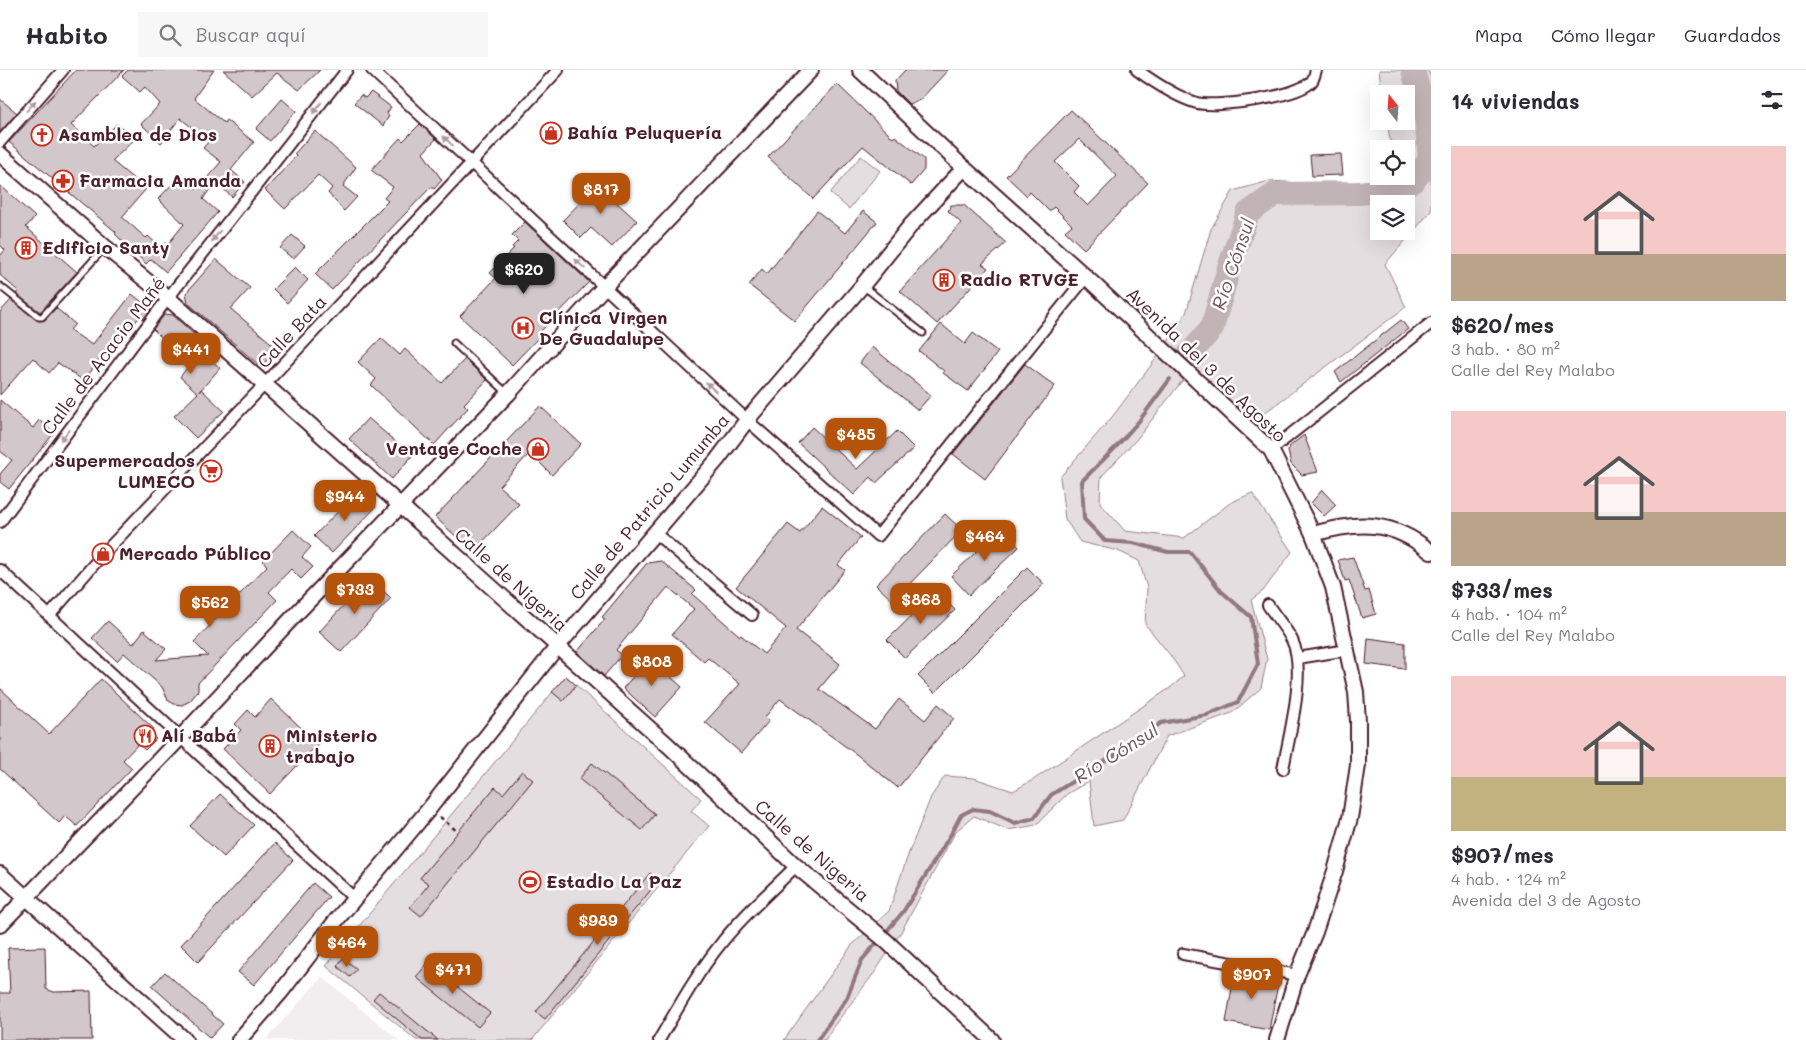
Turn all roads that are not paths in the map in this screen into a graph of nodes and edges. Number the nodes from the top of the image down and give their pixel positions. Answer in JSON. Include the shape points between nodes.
{"nodes":[{"id":1,"x":63,"y":70,"type":"edge"},
{"id":2,"x":347,"y":70,"type":"edge"},
{"id":3,"x":372,"y":70,"type":"edge"},
{"id":4,"x":558,"y":70,"type":"edge"},
{"id":5,"x":811,"y":70,"type":"edge"},
{"id":6,"x":860,"y":70,"type":"edge"},
{"id":7,"x":1137,"y":70,"type":"edge"},
{"id":8,"x":1316,"y":70,"type":"edge"},
{"id":9,"x":0,"y":142,"type":"edge"},
{"id":10,"x":0,"y":154,"type":"edge"},
{"id":11,"x":472,"y":164,"type":"junction"},
{"id":12,"x":964,"y":168,"type":"junction"},
{"id":13,"x":105,"y":247,"type":"junction"},
{"id":14,"x":1086,"y":276,"type":"junction"},
{"id":15,"x":0,"y":286,"type":"edge"},
{"id":16,"x":862,"y":286,"type":"junction"},
{"id":17,"x":604,"y":287,"type":"junction"},
{"id":18,"x":168,"y":298,"type":"junction"},
{"id":19,"x":1431,"y":323,"type":"edge"},
{"id":20,"x":924,"y":333,"type":"dead end"},
{"id":21,"x":454,"y":343,"type":"dead end"},
{"id":22,"x":265,"y":384,"type":"junction"},
{"id":23,"x":508,"y":394,"type":"junction"},
{"id":24,"x":747,"y":420,"type":"junction"},
{"id":25,"x":1271,"y":450,"type":"junction"},
{"id":26,"x":401,"y":506,"type":"junction"},
{"id":27,"x":0,"y":522,"type":"edge"},
{"id":28,"x":654,"y":533,"type":"junction"},
{"id":29,"x":1313,"y":534,"type":"junction"},
{"id":30,"x":1431,"y":552,"type":"edge"},
{"id":31,"x":0,"y":570,"type":"edge"},
{"id":32,"x":1268,"y":605,"type":"dead end"},
{"id":33,"x":752,"y":615,"type":"dead end"},
{"id":34,"x":49,"y":616,"type":"junction"},
{"id":35,"x":557,"y":647,"type":"junction"},
{"id":36,"x":1347,"y":650,"type":"junction"},
{"id":37,"x":1298,"y":658,"type":"junction"},
{"id":38,"x":181,"y":737,"type":"junction"},
{"id":39,"x":1283,"y":769,"type":"dead end"},
{"id":40,"x":796,"y":866,"type":"junction"},
{"id":41,"x":0,"y":874,"type":"edge"},
{"id":42,"x":26,"y":898,"type":"junction"},
{"id":43,"x":355,"y":899,"type":"junction"},
{"id":44,"x":0,"y":925,"type":"edge"},
{"id":45,"x":1183,"y":954,"type":"dead end"},
{"id":46,"x":1297,"y":975,"type":"junction"},
{"id":47,"x":185,"y":1040,"type":"edge"},
{"id":48,"x":239,"y":1040,"type":"edge"},
{"id":49,"x":659,"y":1040,"type":"edge"},
{"id":50,"x":992,"y":1040,"type":"edge"},
{"id":51,"x":1277,"y":1040,"type":"edge"}],
"edges":[{"from":9,"to":1,"type":"street","one_way":true},
{"from":2,"to":18,"type":"street","name":"Calle de Acacio Mañé","one_way":true},
{"from":11,"to":3,"type":"street","one_way":true},
{"from":4,"to":11,"type":"street","name":"Calle Bata"},
{"from":5,"to":17,"type":"street"},
{"from":6,"to":12,"type":"street","name":"Avenida del 3 de Agosto"},
{"from":7,"to":8,"type":"street","via":[[1183,98],[1215,105],[1270,98],[1299,89],[1311,81]]},
{"from":10,"to":13,"type":"street","name":"Calle de Nigeria"},
{"from":17,"to":11,"type":"street","one_way":true},
{"from":11,"to":22,"type":"street","name":"Calle Bata"},
{"from":12,"to":14,"type":"street","name":"Avenida del 3 de Agosto"},
{"from":12,"to":16,"type":"street","name":"Calle de Patricio Lumumba","via":[[911,225]]},
{"from":13,"to":15,"type":"lane","via":[[42,317]]},
{"from":13,"to":18,"type":"street","name":"Calle de Nigeria"},
{"from":14,"to":24,"type":"street","via":[[878,536]]},
{"from":14,"to":25,"type":"street","name":"Avenida del 3 de Agosto"},
{"from":16,"to":20,"type":"lane"},
{"from":16,"to":24,"type":"street","name":"Calle de Patricio Lumumba"},
{"from":17,"to":23,"type":"street"},
{"from":24,"to":17,"type":"street","one_way":true},
{"from":18,"to":22,"type":"street","name":"Calle de Nigeria"},
{"from":18,"to":27,"type":"street","name":"Calle de Acacio Mañé","one_way":true},
{"from":19,"to":25,"type":"street"},
{"from":21,"to":23,"type":"lane"},
{"from":22,"to":26,"type":"street","name":"Calle de Nigeria"},
{"from":22,"to":34,"type":"street","name":"Calle Bata","via":[[103,554]]},
{"from":23,"to":26,"type":"street"},
{"from":24,"to":28,"type":"street","name":"Calle de Patricio Lumumba"},
{"from":25,"to":29,"type":"street","name":"Avenida del 3 de Agosto"},
{"from":26,"to":35,"type":"street","name":"Calle de Nigeria"},
{"from":26,"to":38,"type":"street"},
{"from":28,"to":33,"type":"street"},
{"from":28,"to":35,"type":"street","name":"Calle de Patricio Lumumba"},
{"from":29,"to":30,"type":"street","via":[[1339,526],[1363,524],[1397,531],[1418,541]]},
{"from":29,"to":36,"type":"street","name":"Avenida del 3 de Agosto","via":[[1333,587]]},
{"from":31,"to":34,"type":"street"},
{"from":32,"to":37,"type":"street","via":[[1292,640]]},
{"from":34,"to":38,"type":"street"},
{"from":35,"to":40,"type":"street","name":"Calle de Nigeria","via":[[669,746]]},
{"from":35,"to":43,"type":"street","name":"Calle de Patricio Lumumba"},
{"from":36,"to":37,"type":"street"},
{"from":36,"to":46,"type":"street","name":"Avenida del 3 de Agosto","via":[[1358,721],[1358,765],[1350,818],[1315,932]]},
{"from":37,"to":39,"type":"street","via":[[1295,704]]},
{"from":38,"to":42,"type":"street"},
{"from":38,"to":43,"type":"street"},
{"from":40,"to":49,"type":"street","via":[[719,946]]},
{"from":40,"to":50,"type":"street","name":"Calle de Nigeria","via":[[884,939]]},
{"from":41,"to":42,"type":"street"},
{"from":42,"to":44,"type":"street"},
{"from":42,"to":47,"type":"street"},
{"from":43,"to":48,"type":"street","name":"Calle de Patricio Lumumba"},
{"from":45,"to":46,"type":"street"},
{"from":46,"to":51,"type":"street","name":"Avenida del 3 de Agosto"}]}
